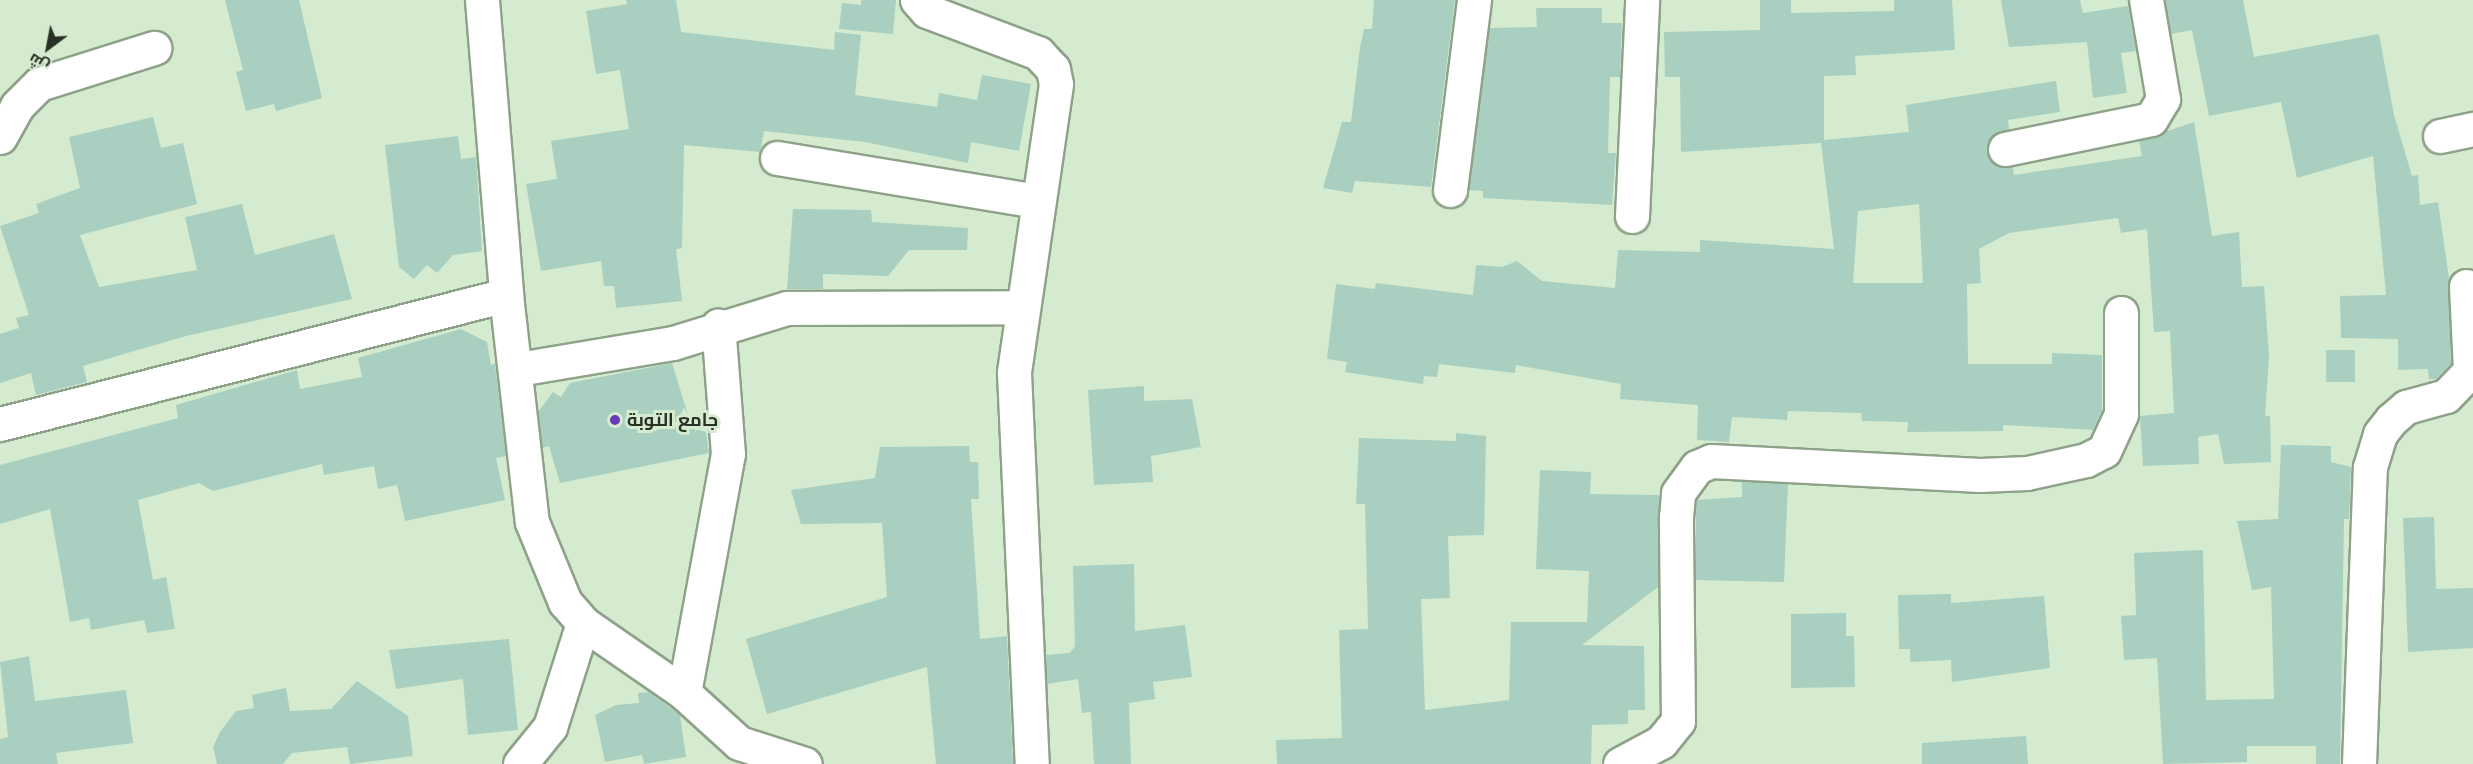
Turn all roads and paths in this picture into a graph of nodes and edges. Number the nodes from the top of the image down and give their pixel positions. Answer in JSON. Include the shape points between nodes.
{"nodes":[{"id":1,"x":482,"y":0,"type":"edge"},
{"id":2,"x":917,"y":0,"type":"edge"},
{"id":3,"x":1474,"y":0,"type":"edge"},
{"id":4,"x":1642,"y":0,"type":"edge"},
{"id":5,"x":2146,"y":0,"type":"edge"},
{"id":6,"x":154,"y":48,"type":"dead end"},
{"id":7,"x":2473,"y":129,"type":"edge"},
{"id":8,"x":2440,"y":136,"type":"dead end"},
{"id":9,"x":0,"y":137,"type":"edge"},
{"id":10,"x":2005,"y":149,"type":"dead end"},
{"id":11,"x":777,"y":158,"type":"dead end"},
{"id":12,"x":1450,"y":190,"type":"dead end"},
{"id":13,"x":1036,"y":201,"type":"junction"},
{"id":14,"x":1632,"y":216,"type":"dead end"},
{"id":15,"x":2466,"y":286,"type":"dead end"},
{"id":16,"x":506,"y":295,"type":"junction"},
{"id":17,"x":1020,"y":307,"type":"junction"},
{"id":18,"x":2121,"y":313,"type":"dead end"},
{"id":19,"x":718,"y":325,"type":"junction"},
{"id":20,"x":518,"y":369,"type":"junction"},
{"id":21,"x":0,"y":424,"type":"edge"},
{"id":22,"x":583,"y":623,"type":"junction"},
{"id":23,"x":684,"y":693,"type":"junction"},
{"id":24,"x":520,"y":764,"type":"edge"},
{"id":25,"x":805,"y":764,"type":"edge"},
{"id":26,"x":1032,"y":764,"type":"edge"},
{"id":27,"x":1620,"y":764,"type":"edge"},
{"id":28,"x":2359,"y":764,"type":"edge"}],
"edges":[{"from":1,"to":16,"type":"street"},
{"from":2,"to":13,"type":"street","via":[[927,11],[1038,52],[1053,69],[1054,107]]},
{"from":3,"to":12,"type":"street"},
{"from":4,"to":14,"type":"street"},
{"from":5,"to":10,"type":"street","via":[[2163,99],[2151,119]]},
{"from":6,"to":9,"type":"street","via":[[39,84],[17,106]]},
{"from":7,"to":8,"type":"street"},
{"from":11,"to":13,"type":"street"},
{"from":13,"to":17,"type":"street"},
{"from":15,"to":28,"type":"street","via":[[2470,371],[2446,396],[2406,407],[2391,420],[2380,434],[2370,467]]},
{"from":16,"to":20,"type":"street"},
{"from":16,"to":21,"type":"street"},
{"from":17,"to":19,"type":"street","via":[[787,308]]},
{"from":17,"to":26,"type":"street","via":[[1014,373]]},
{"from":18,"to":27,"type":"street","via":[[2121,414],[2104,451],[2086,460],[2027,473],[1980,475],[1712,461],[1697,468],[1678,493],[1676,517],[1678,722],[1660,742]]},
{"from":19,"to":20,"type":"street","via":[[672,342]]},
{"from":19,"to":23,"type":"street","via":[[728,454]]},
{"from":20,"to":22,"type":"street","via":[[532,522],[555,586]]},
{"from":22,"to":23,"type":"street"},
{"from":22,"to":24,"type":"street","via":[[550,727]]},
{"from":23,"to":25,"type":"street","via":[[739,744]]}]}
